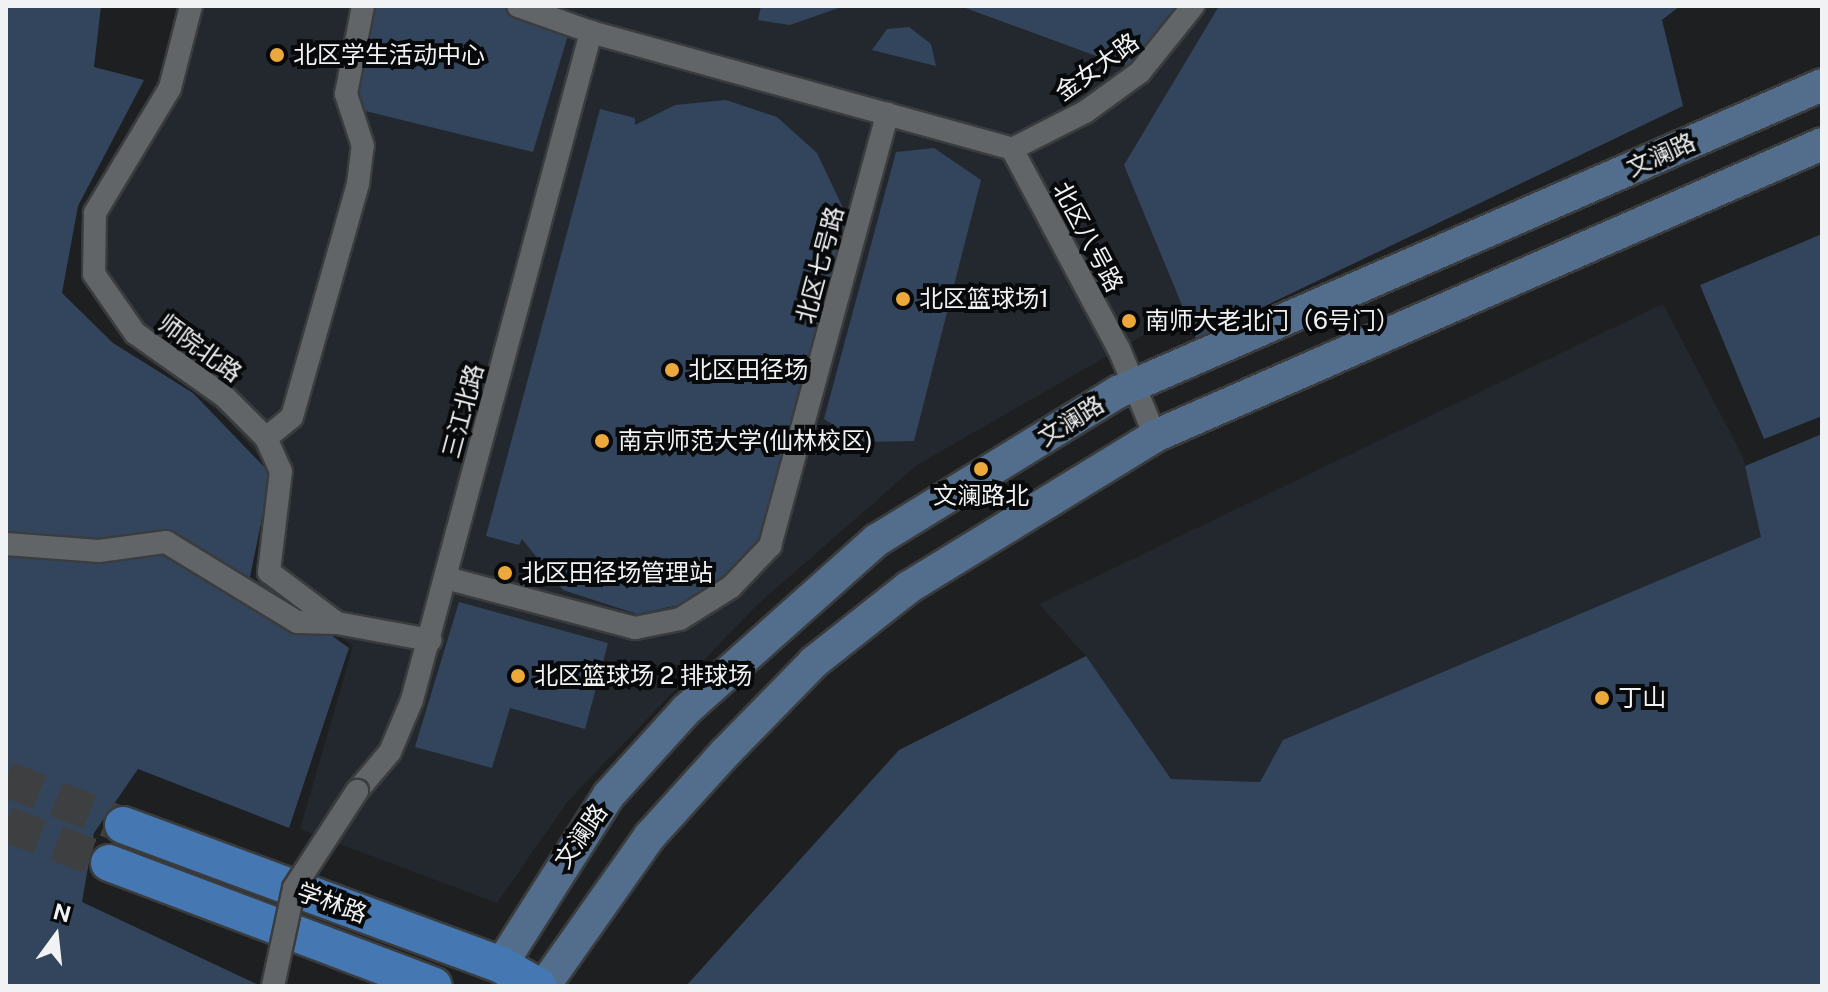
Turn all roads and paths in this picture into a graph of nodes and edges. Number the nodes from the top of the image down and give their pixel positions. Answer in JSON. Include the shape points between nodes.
{"nodes":[{"id":1,"x":191,"y":6,"type":"edge"},
{"id":2,"x":363,"y":6,"type":"edge"},
{"id":3,"x":518,"y":6,"type":"edge"},
{"id":4,"x":1193,"y":6,"type":"edge"},
{"id":5,"x":591,"y":32,"type":"junction"},
{"id":6,"x":1822,"y":85,"type":"edge"},
{"id":7,"x":887,"y":114,"type":"junction"},
{"id":8,"x":1822,"y":144,"type":"edge"},
{"id":9,"x":1012,"y":149,"type":"junction"},
{"id":10,"x":1131,"y":387,"type":"junction"},
{"id":11,"x":1155,"y":436,"type":"junction"},
{"id":12,"x":266,"y":438,"type":"junction"},
{"id":13,"x":6,"y":544,"type":"edge"},
{"id":14,"x":446,"y":578,"type":"junction"},
{"id":15,"x":337,"y":623,"type":"junction"},
{"id":16,"x":430,"y":640,"type":"junction"},
{"id":17,"x":123,"y":825,"type":"tunnel mouth"},
{"id":18,"x":109,"y":863,"type":"tunnel mouth"},
{"id":19,"x":294,"y":888,"type":"junction"},
{"id":20,"x":282,"y":929,"type":"junction"},
{"id":21,"x":496,"y":976,"type":"edge"},
{"id":22,"x":273,"y":986,"type":"edge"},
{"id":23,"x":434,"y":986,"type":"edge"},
{"id":24,"x":538,"y":986,"type":"edge"},
{"id":25,"x":544,"y":986,"type":"edge"}],
"edges":[{"from":1,"to":12,"type":"street","name":"师院北路","via":[[170,88],[95,213],[94,274],[135,333],[224,396]]},
{"from":2,"to":12,"type":"street","via":[[346,94],[363,146],[358,184],[292,417]]},
{"from":3,"to":5,"type":"street"},
{"from":4,"to":9,"type":"street","name":"金女大路","via":[[1140,72],[1085,112]]},
{"from":5,"to":7,"type":"street"},
{"from":5,"to":14,"type":"street","name":"三江北路"},
{"from":6,"to":10,"type":"main road","name":"文澜路"},
{"from":7,"to":9,"type":"street"},
{"from":7,"to":14,"type":"street","name":"北区七号路","via":[[770,546],[731,587],[680,619],[635,628]]},
{"from":8,"to":11,"type":"main road"},
{"from":9,"to":10,"type":"street","name":"北区八号路","via":[[1119,349]]},
{"from":10,"to":11,"type":"street","name":"北区八号路"},
{"from":10,"to":21,"type":"main road","name":"文澜路","via":[[877,540],[779,624],[609,795]]},
{"from":11,"to":25,"type":"main road","via":[[909,587],[814,662],[650,836]]},
{"from":12,"to":15,"type":"street","name":"师院北路","via":[[281,471],[269,572]]},
{"from":13,"to":15,"type":"street","via":[[99,551],[166,542],[297,622]]},
{"from":14,"to":16,"type":"street","name":"三江北路"},
{"from":15,"to":16,"type":"street","name":"师院北路"},
{"from":16,"to":19,"type":"street","name":"三江北路","bridge":true,"via":[[390,752],[357,791]]},
{"from":17,"to":19,"type":"main road","name":"学林路"},
{"from":18,"to":20,"type":"main road","name":"学林路"},
{"from":19,"to":20,"type":"street","name":"三江北路","bridge":true},
{"from":19,"to":21,"type":"main road","name":"学林路"},
{"from":20,"to":22,"type":"street","name":"三江北路","bridge":true},
{"from":20,"to":23,"type":"main road","name":"学林路"},
{"from":21,"to":24,"type":"main road","name":"学林路"}]}
